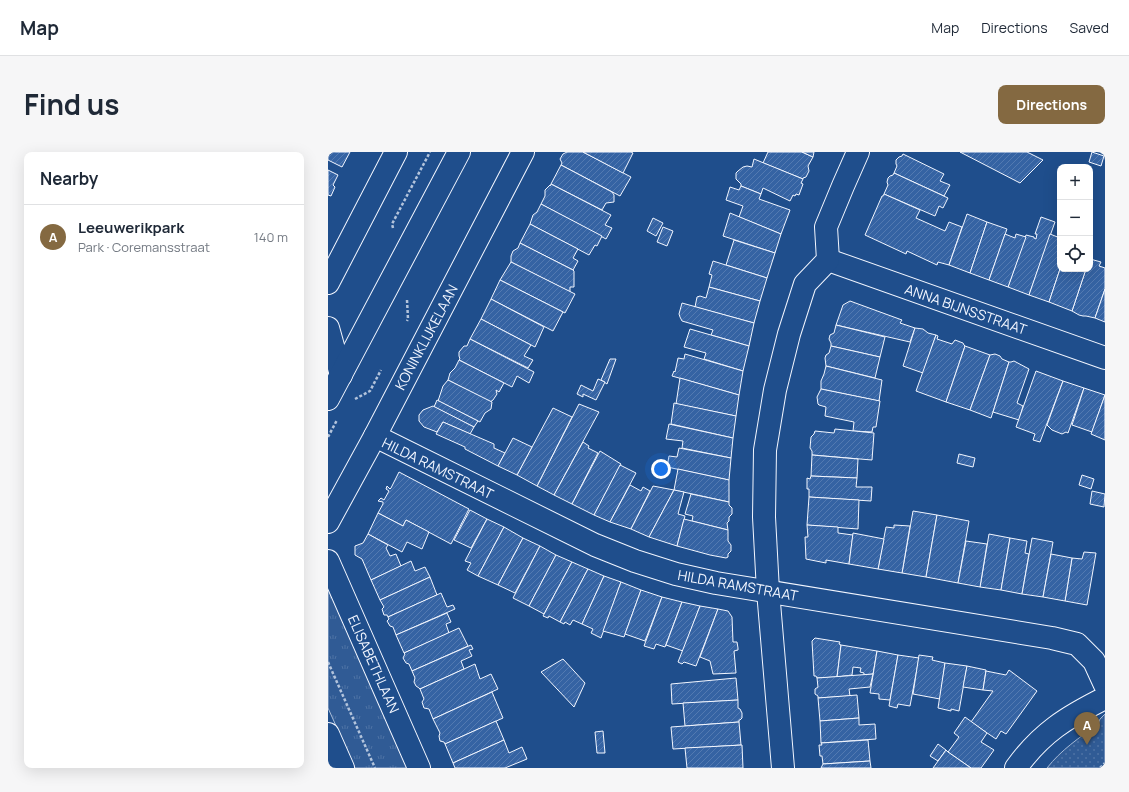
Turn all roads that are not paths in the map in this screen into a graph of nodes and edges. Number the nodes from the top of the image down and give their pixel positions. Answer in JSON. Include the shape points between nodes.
{"nodes":[{"id":1,"x":396,"y":152,"type":"edge"},
{"id":2,"x":459,"y":152,"type":"edge"},
{"id":3,"x":523,"y":152,"type":"edge"},
{"id":4,"x":858,"y":152,"type":"edge"},
{"id":5,"x":828,"y":260,"type":"junction"},
{"id":6,"x":328,"y":283,"type":"edge"},
{"id":7,"x":328,"y":328,"type":"edge"},
{"id":8,"x":1105,"y":358,"type":"edge"},
{"id":9,"x":341,"y":375,"type":"junction"},
{"id":10,"x":328,"y":400,"type":"edge"},
{"id":11,"x":375,"y":436,"type":"junction"},
{"id":12,"x":328,"y":522,"type":"edge"},
{"id":13,"x":328,"y":561,"type":"edge"},
{"id":14,"x":768,"y":591,"type":"junction"},
{"id":15,"x":1105,"y":686,"type":"edge"},
{"id":16,"x":1105,"y":698,"type":"edge"},
{"id":17,"x":328,"y":734,"type":"edge"},
{"id":18,"x":343,"y":768,"type":"edge"},
{"id":19,"x":419,"y":768,"type":"edge"},
{"id":20,"x":783,"y":768,"type":"edge"},
{"id":21,"x":1016,"y":768,"type":"edge"}],
"edges":[{"from":1,"to":6,"type":"street"},
{"from":2,"to":9,"type":"street"},
{"from":3,"to":11,"type":"street","name":"KONINKLIJKELAAN"},
{"from":4,"to":5,"type":"street","via":[[826,226]]},
{"from":5,"to":8,"type":"street","name":"ANNA BIJNSSTRAAT"},
{"from":5,"to":14,"type":"street","via":[[805,284],[788,334],[774,390],[765,450],[764,517]]},
{"from":7,"to":9,"type":"street"},
{"from":9,"to":10,"type":"street"},
{"from":11,"to":12,"type":"street","name":"KONINKLIJKELAAN"},
{"from":11,"to":14,"type":"street","name":"HILDA RAMSTRAAT","via":[[595,545],[676,574]]},
{"from":13,"to":19,"type":"street","name":"ELISABETHLAAN"},
{"from":14,"to":15,"type":"street","name":"HILDA RAMSTRAAT","via":[[1076,644],[1094,661]]},
{"from":14,"to":20,"type":"street"},
{"from":16,"to":21,"type":"street","via":[[1045,735]]},
{"from":17,"to":18,"type":"street"}]}
